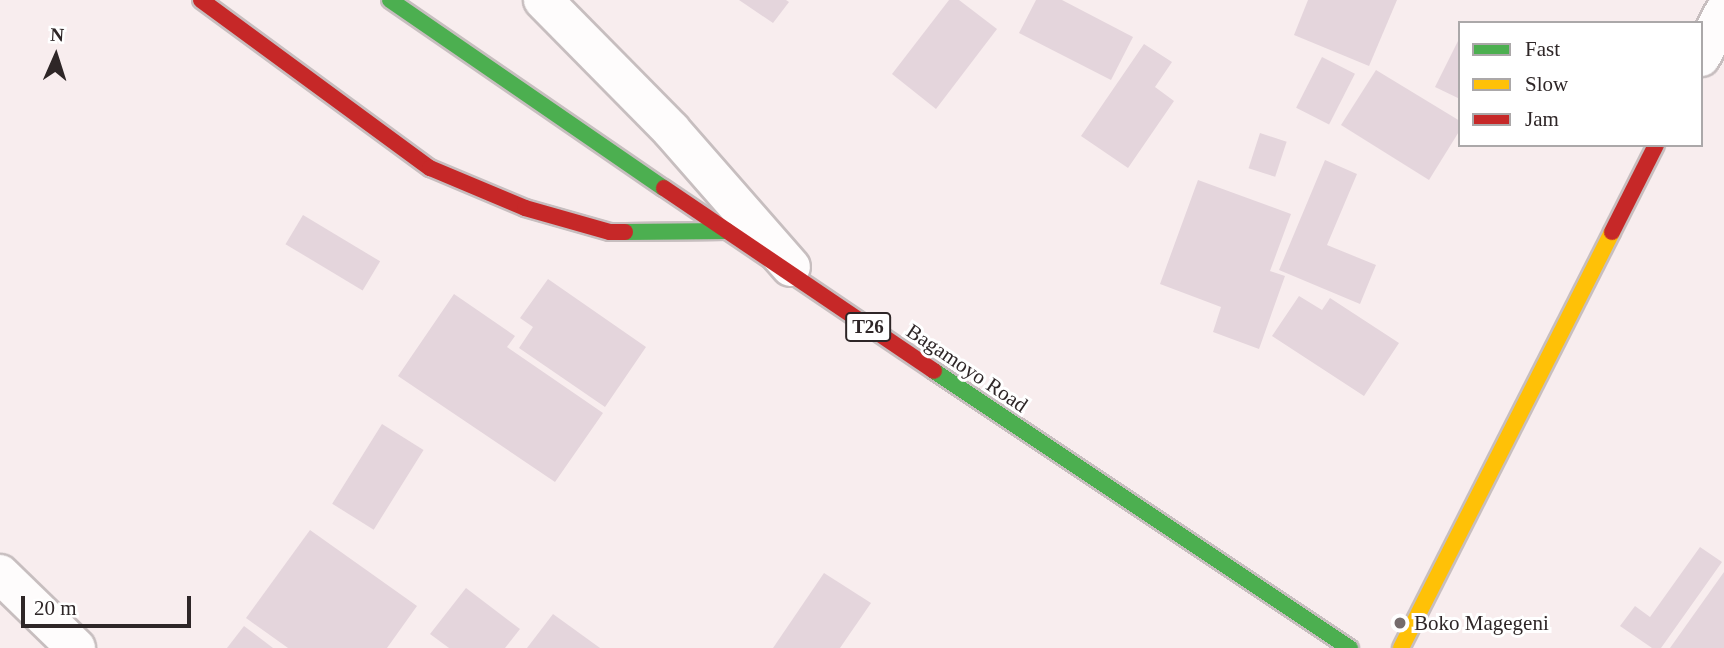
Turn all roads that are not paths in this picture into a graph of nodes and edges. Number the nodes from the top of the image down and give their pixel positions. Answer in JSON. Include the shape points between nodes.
{"nodes":[{"id":1,"x":201,"y":0,"type":"edge"},
{"id":2,"x":390,"y":0,"type":"edge"},
{"id":3,"x":543,"y":0,"type":"edge"},
{"id":4,"x":1724,"y":12,"type":"edge"},
{"id":5,"x":1703,"y":53,"type":"edge"},
{"id":6,"x":1655,"y":147,"type":"edge"},
{"id":7,"x":727,"y":231,"type":"junction"},
{"id":8,"x":808,"y":287,"type":"junction"},
{"id":9,"x":0,"y":574,"type":"edge"},
{"id":10,"x":76,"y":648,"type":"edge"},
{"id":11,"x":1350,"y":648,"type":"edge"},
{"id":12,"x":1401,"y":648,"type":"edge"}],
"edges":[{"from":1,"to":7,"type":"main road","via":[[430,168],[525,208],[610,232]]},
{"from":2,"to":7,"type":"main road","name":"Bagamoyo Road","number":"T26"},
{"from":3,"to":8,"type":"street","via":[[671,130]]},
{"from":4,"to":5,"type":"street"},
{"from":6,"to":12,"type":"main road"},
{"from":7,"to":8,"type":"main road","name":"Bagamoyo Road","number":"T26"},
{"from":8,"to":11,"type":"main road","name":"Bagamoyo Road","number":"T26"},
{"from":9,"to":10,"type":"street"}]}
